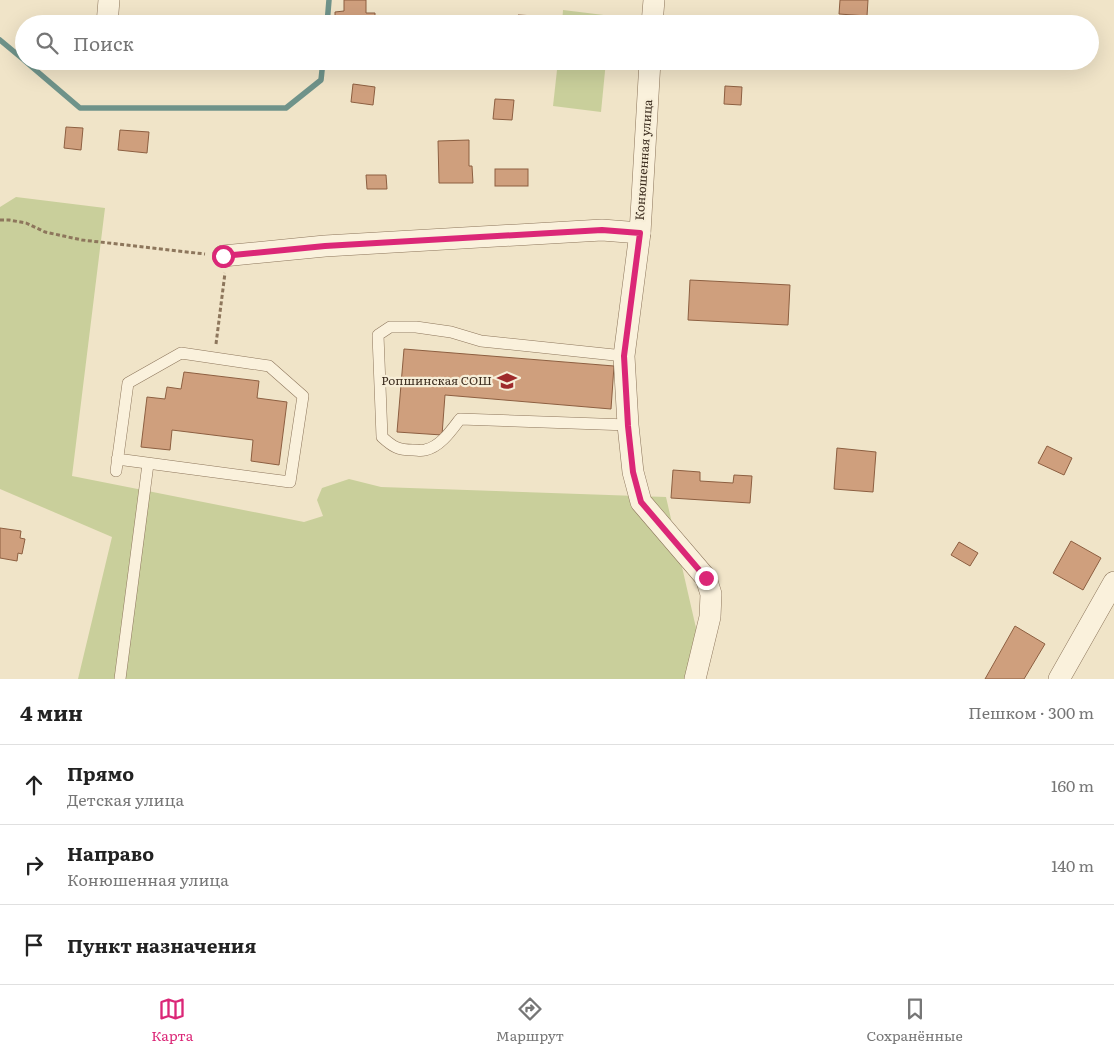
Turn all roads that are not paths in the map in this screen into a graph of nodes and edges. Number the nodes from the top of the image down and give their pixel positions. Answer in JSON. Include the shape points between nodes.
{"nodes":[{"id":1,"x":109,"y":0,"type":"edge"},
{"id":2,"x":654,"y":0,"type":"edge"},
{"id":3,"x":108,"y":15,"type":"edge"},
{"id":4,"x":653,"y":15,"type":"edge"},
{"id":5,"x":649,"y":70,"type":"edge"},
{"id":6,"x":640,"y":233,"type":"junction"},
{"id":7,"x":225,"y":256,"type":"road end"},
{"id":8,"x":624,"y":356,"type":"junction"},
{"id":9,"x":628,"y":426,"type":"junction"},
{"id":10,"x":117,"y":459,"type":"junction"},
{"id":11,"x":148,"y":464,"type":"junction"},
{"id":12,"x":116,"y":471,"type":"dead end"},
{"id":13,"x":1114,"y":582,"type":"edge"},
{"id":14,"x":120,"y":679,"type":"edge"},
{"id":15,"x":695,"y":679,"type":"edge"},
{"id":16,"x":1058,"y":679,"type":"edge"}],
"edges":[{"from":1,"to":3,"type":"street"},
{"from":2,"to":4,"type":"street"},
{"from":5,"to":6,"type":"street","name":"Конюшенная улица"},
{"from":6,"to":7,"type":"street","via":[[602,230],[325,246]]},
{"from":6,"to":8,"type":"street","name":"Конюшенная улица"},
{"from":8,"to":9,"type":"street","name":"Конюшенная улица"},
{"from":8,"to":9,"type":"lane","via":[[481,341],[416,327],[390,327],[378,335],[382,437],[393,447],[426,450],[438,444],[460,419]]},
{"from":9,"to":15,"type":"street","name":"Конюшенная улица","via":[[633,472],[641,502],[706,578],[711,594],[710,617]]},
{"from":10,"to":11,"type":"lane"},
{"from":10,"to":11,"type":"lane","via":[[128,382],[182,353],[269,366],[303,396],[290,482]]},
{"from":10,"to":12,"type":"lane"},
{"from":11,"to":14,"type":"lane"},
{"from":13,"to":16,"type":"street"}]}
